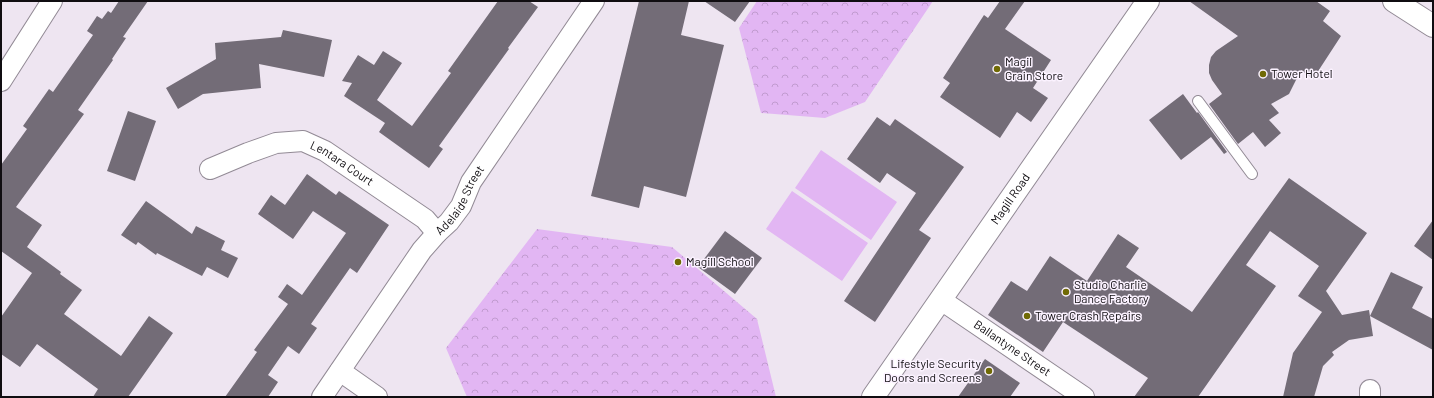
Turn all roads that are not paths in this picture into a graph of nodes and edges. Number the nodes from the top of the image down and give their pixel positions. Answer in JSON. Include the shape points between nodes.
{"nodes":[{"id":1,"x":52,"y":1,"type":"edge"},
{"id":2,"x":594,"y":1,"type":"edge"},
{"id":3,"x":1148,"y":1,"type":"edge"},
{"id":4,"x":1394,"y":1,"type":"edge"},
{"id":5,"x":1433,"y":26,"type":"edge"},
{"id":6,"x":1,"y":81,"type":"edge"},
{"id":7,"x":1198,"y":101,"type":"dead end"},
{"id":8,"x":210,"y":169,"type":"dead end"},
{"id":9,"x":1252,"y":174,"type":"dead end"},
{"id":10,"x":437,"y":233,"type":"junction"},
{"id":11,"x":941,"y":300,"type":"junction"},
{"id":12,"x":340,"y":371,"type":"junction"},
{"id":13,"x":322,"y":397,"type":"edge"},
{"id":14,"x":377,"y":397,"type":"edge"},
{"id":15,"x":874,"y":397,"type":"edge"},
{"id":16,"x":1084,"y":397,"type":"edge"}],
"edges":[{"from":1,"to":6,"type":"street"},
{"from":2,"to":10,"type":"street","name":"Adelaide Street","via":[[471,182],[461,206]]},
{"from":3,"to":11,"type":"main road","name":"Magill Road"},
{"from":4,"to":5,"type":"main road"},
{"from":7,"to":9,"type":"lane"},
{"from":8,"to":10,"type":"street","name":"Lentara Court","via":[[276,142],[303,141],[330,155],[425,220]]},
{"from":10,"to":12,"type":"street","name":"Adelaide Street","via":[[422,250]]},
{"from":11,"to":15,"type":"main road","name":"Magill Road"},
{"from":11,"to":16,"type":"street","name":"Ballantyne Street"},
{"from":12,"to":13,"type":"street","name":"Adelaide Street"},
{"from":12,"to":14,"type":"street"}]}
